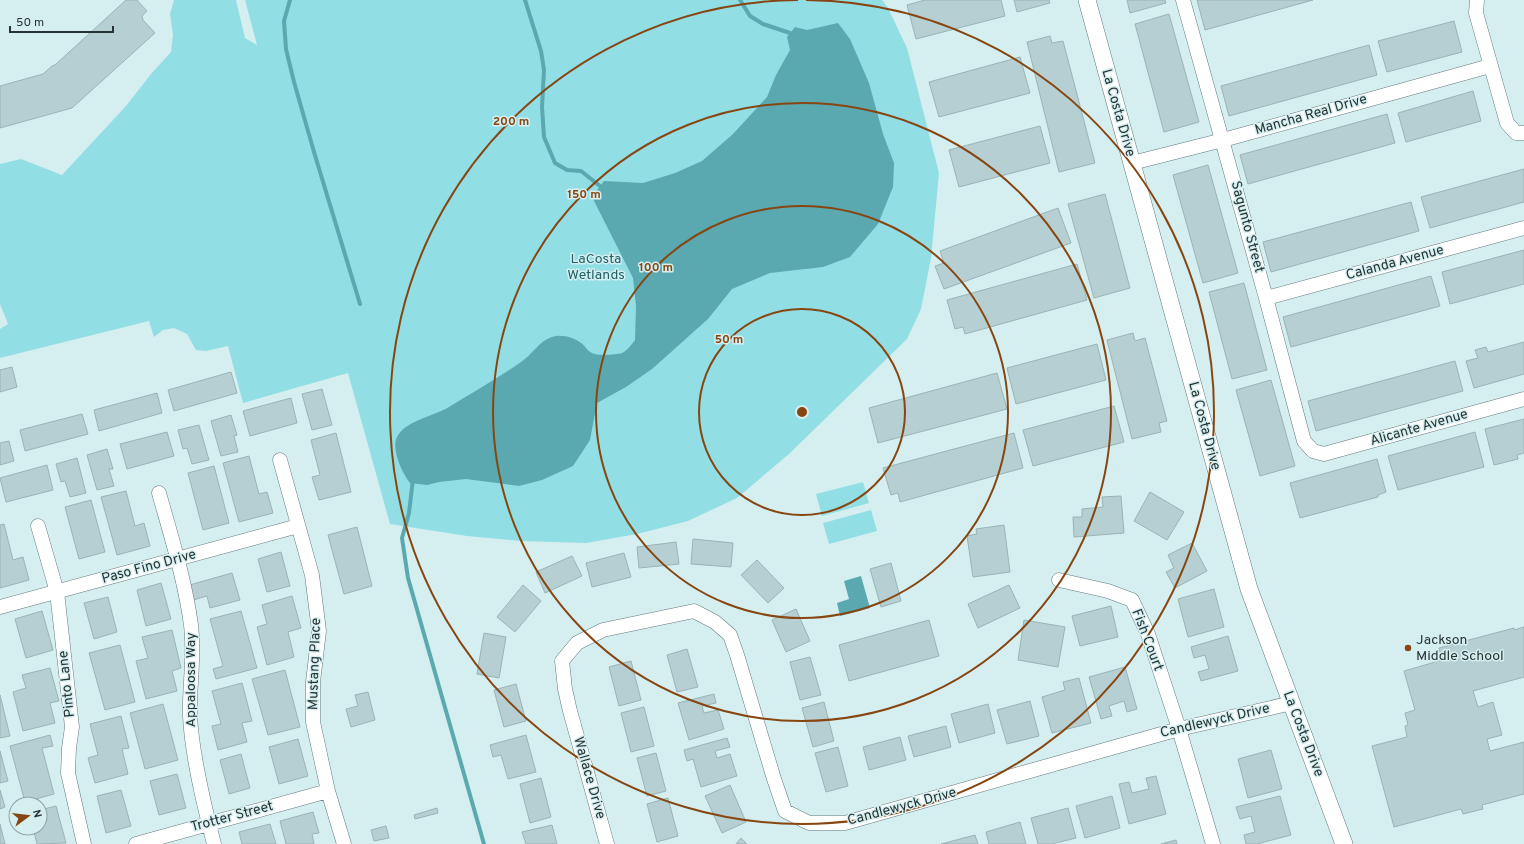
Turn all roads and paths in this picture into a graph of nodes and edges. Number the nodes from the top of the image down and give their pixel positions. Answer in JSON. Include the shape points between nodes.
{"nodes":[{"id":1,"x":1086,"y":0,"type":"edge"},
{"id":2,"x":1183,"y":0,"type":"edge"},
{"id":3,"x":1477,"y":0,"type":"edge"},
{"id":4,"x":1490,"y":66,"type":"junction"},
{"id":5,"x":1524,"y":133,"type":"edge"},
{"id":6,"x":1223,"y":140,"type":"junction"},
{"id":7,"x":1132,"y":163,"type":"junction"},
{"id":8,"x":1524,"y":228,"type":"edge"},
{"id":9,"x":1266,"y":298,"type":"junction"},
{"id":10,"x":1524,"y":398,"type":"edge"},
{"id":11,"x":1313,"y":451,"type":"joint"},
{"id":12,"x":280,"y":460,"type":"dead end"},
{"id":13,"x":159,"y":493,"type":"dead end"},
{"id":14,"x":38,"y":526,"type":"dead end"},
{"id":15,"x":298,"y":526,"type":"junction"},
{"id":16,"x":178,"y":559,"type":"junction"},
{"id":17,"x":1059,"y":580,"type":"dead end"},
{"id":18,"x":56,"y":592,"type":"junction"},
{"id":19,"x":0,"y":607,"type":"edge"},
{"id":20,"x":1292,"y":703,"type":"junction"},
{"id":21,"x":570,"y":711,"type":"joint"},
{"id":22,"x":1179,"y":729,"type":"junction"},
{"id":23,"x":328,"y":791,"type":"junction"},
{"id":24,"x":209,"y":824,"type":"junction"},
{"id":25,"x":84,"y":844,"type":"edge"},
{"id":26,"x":136,"y":844,"type":"edge"},
{"id":27,"x":214,"y":844,"type":"edge"},
{"id":28,"x":344,"y":844,"type":"edge"},
{"id":29,"x":607,"y":844,"type":"edge"},
{"id":30,"x":1213,"y":844,"type":"edge"},
{"id":31,"x":1344,"y":844,"type":"edge"}],
"edges":[{"from":1,"to":7,"type":"street","name":"La Costa Drive"},
{"from":2,"to":6,"type":"street","name":"Sagunto Street"},
{"from":3,"to":4,"type":"street","via":[[1476,13]]},
{"from":4,"to":5,"type":"street","via":[[1506,123],[1516,133]]},
{"from":4,"to":6,"type":"street","name":"Mancha Real Drive"},
{"from":6,"to":7,"type":"street","name":"Mancha Real Drive"},
{"from":6,"to":9,"type":"street","name":"Sagunto Street"},
{"from":7,"to":20,"type":"street","name":"La Costa Drive","via":[[1249,589]]},
{"from":8,"to":9,"type":"street","name":"Calanda Avenue"},
{"from":9,"to":11,"type":"street","name":"Sagunto Street","via":[[1304,441]]},
{"from":10,"to":11,"type":"street","name":"Alicante Avenue","via":[[1324,454]]},
{"from":12,"to":15,"type":"street","name":"Mustang Place"},
{"from":13,"to":16,"type":"street","name":"Appaloosa Way"},
{"from":14,"to":18,"type":"street","name":"Pinto Lane"},
{"from":15,"to":16,"type":"street","name":"Paso Fino Drive"},
{"from":15,"to":23,"type":"street","name":"Mustang Place","via":[[312,575],[317,610],[319,631],[313,682],[313,722]]},
{"from":16,"to":18,"type":"street","name":"Paso Fino Drive"},
{"from":16,"to":24,"type":"street","name":"Appaloosa Way","via":[[191,626],[193,652],[190,715],[193,745]]},
{"from":17,"to":22,"type":"street","name":"Fish Court","via":[[1108,591],[1132,600],[1148,634]]},
{"from":18,"to":19,"type":"street","name":"Paso Fino Drive"},
{"from":18,"to":25,"type":"street","name":"Pinto Lane","via":[[72,727],[68,773]]},
{"from":20,"to":22,"type":"street","name":"Candlewyck Drive"},
{"from":20,"to":31,"type":"street","name":"La Costa Drive"},
{"from":21,"to":22,"type":"street","name":"Candlewyck Drive","via":[[562,661],[577,643],[603,630],[694,611],[715,622],[730,635],[785,811],[809,823],[846,823]]},
{"from":21,"to":29,"type":"street","name":"Wallace Drive"},
{"from":22,"to":30,"type":"street","name":"Fish Court"},
{"from":23,"to":24,"type":"street","name":"Trotter Street"},
{"from":23,"to":28,"type":"street","name":"Mustang Place"},
{"from":24,"to":26,"type":"street","name":"Trotter Street"},
{"from":24,"to":27,"type":"street","name":"Appaloosa Way"}]}
